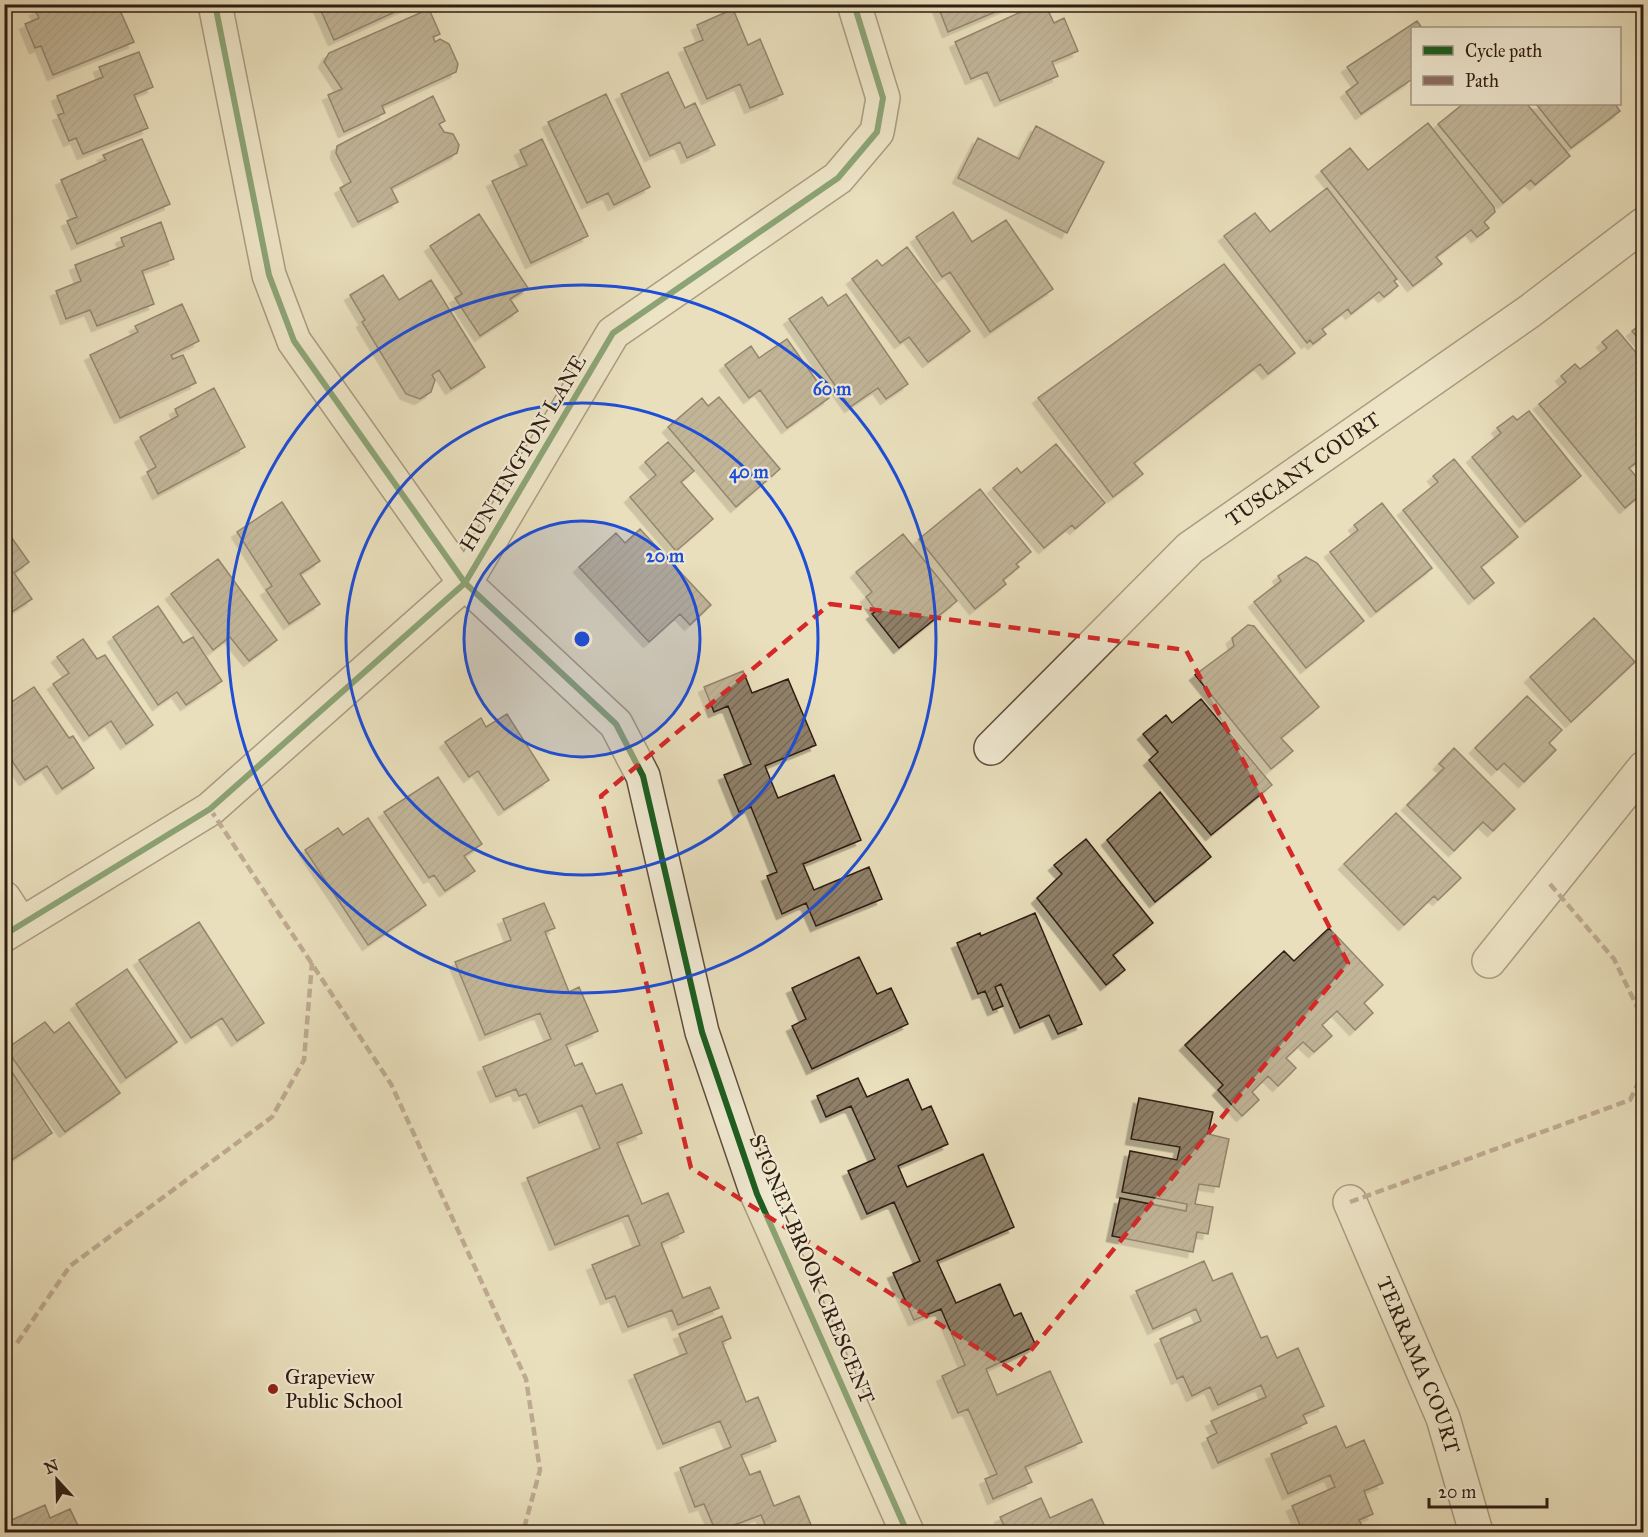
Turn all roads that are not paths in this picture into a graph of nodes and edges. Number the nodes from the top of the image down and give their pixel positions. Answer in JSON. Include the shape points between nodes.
{"nodes":[{"id":1,"x":215,"y":4,"type":"edge"},
{"id":2,"x":854,"y":4,"type":"edge"},
{"id":3,"x":1644,"y":224,"type":"edge"},
{"id":4,"x":465,"y":583,"type":"junction"},
{"id":5,"x":991,"y":748,"type":"dead end"},
{"id":6,"x":1644,"y":768,"type":"edge"},
{"id":7,"x":10,"y":919,"type":"edge"},
{"id":8,"x":1488,"y":961,"type":"dead end"},
{"id":9,"x":1350,"y":1202,"type":"dead end"},
{"id":10,"x":907,"y":1533,"type":"edge"},
{"id":11,"x":1476,"y":1533,"type":"edge"}],
"edges":[{"from":1,"to":4,"type":"street","name":"STONEY BROOK CRESCENT","via":[[269,275],[294,341]]},
{"from":2,"to":4,"type":"street","name":"HUNTINGTON LANE","via":[[883,98],[877,132],[838,178],[613,333]]},
{"from":3,"to":5,"type":"street","name":"TUSCANY COURT","via":[[1530,311],[1190,548]]},
{"from":4,"to":7,"type":"street","name":"HUNTINGTON LANE","via":[[210,809]]},
{"from":4,"to":10,"type":"street","name":"STONEY BROOK CRESCENT","via":[[616,724],[643,776],[702,1032],[757,1194]]},
{"from":6,"to":8,"type":"street"},
{"from":9,"to":11,"type":"street","name":"TERRAMA COURT","via":[[1443,1418]]}]}
